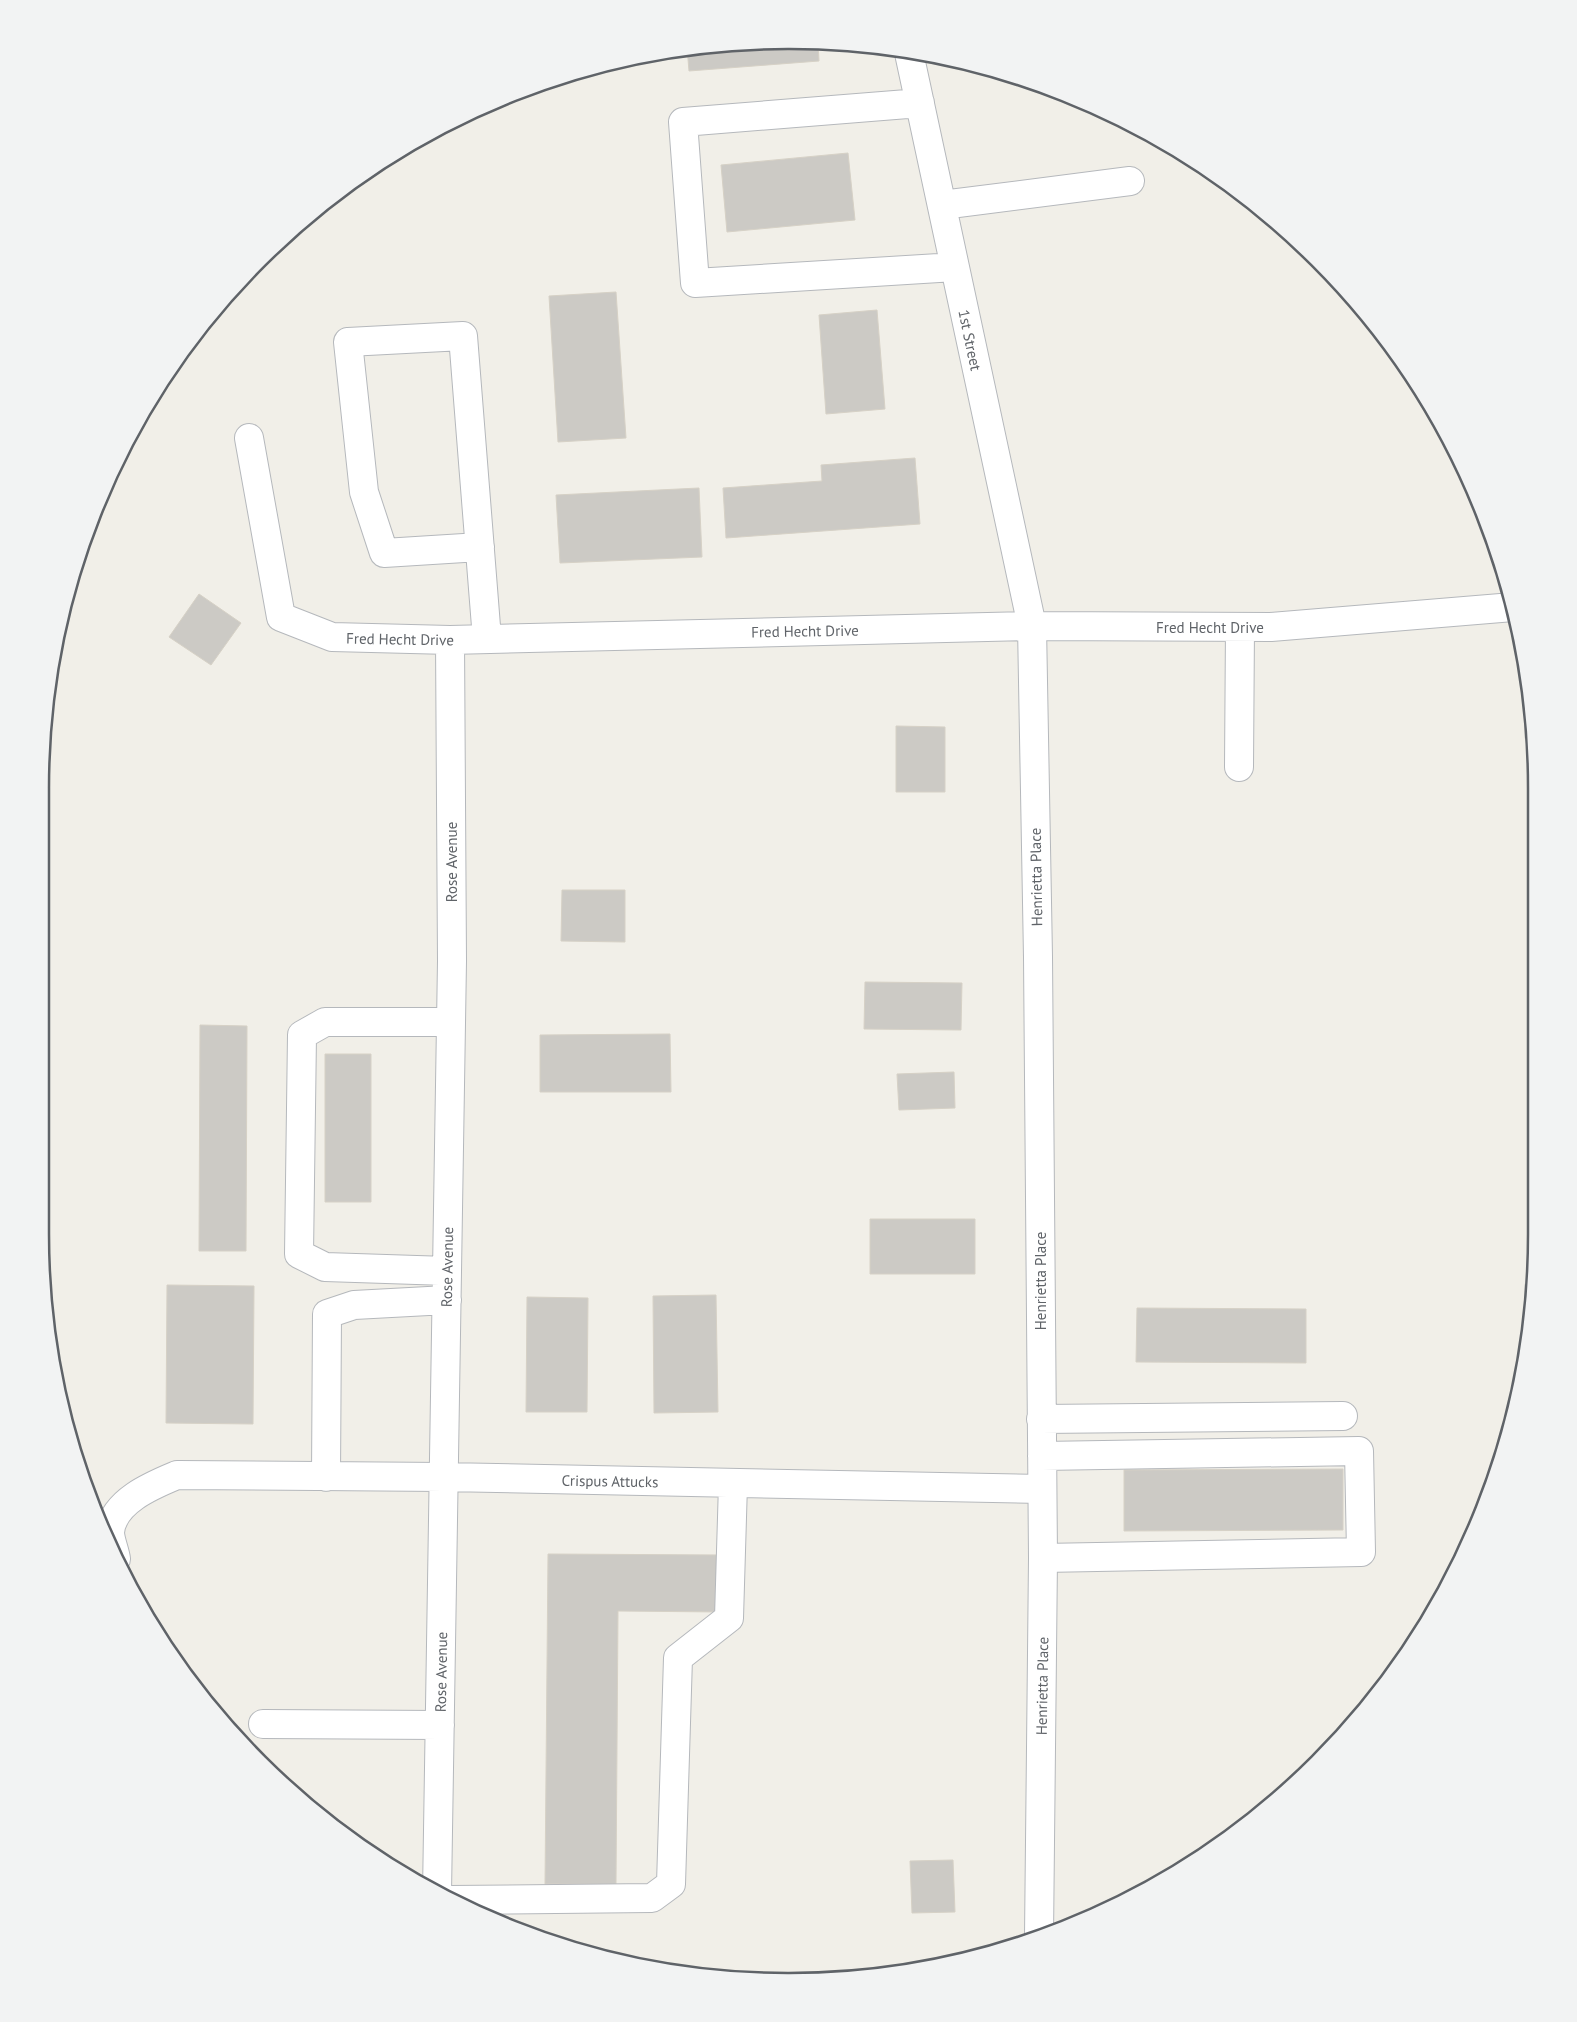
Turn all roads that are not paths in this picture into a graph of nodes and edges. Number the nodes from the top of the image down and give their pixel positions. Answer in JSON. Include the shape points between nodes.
{"nodes":[{"id":1,"x":910,"y":59,"type":"edge"},
{"id":2,"x":920,"y":103,"type":"junction"},
{"id":3,"x":1130,"y":181,"type":"dead end"},
{"id":4,"x":942,"y":205,"type":"junction"},
{"id":5,"x":955,"y":267,"type":"junction"},
{"id":6,"x":249,"y":438,"type":"dead end"},
{"id":7,"x":480,"y":546,"type":"junction"},
{"id":8,"x":1505,"y":608,"type":"edge"},
{"id":9,"x":1032,"y":626,"type":"junction"},
{"id":10,"x":1240,"y":627,"type":"junction"},
{"id":11,"x":487,"y":639,"type":"junction"},
{"id":12,"x":450,"y":640,"type":"junction"},
{"id":13,"x":1240,"y":767,"type":"dead end"},
{"id":14,"x":451,"y":1022,"type":"junction"},
{"id":15,"x":447,"y":1270,"type":"junction"},
{"id":16,"x":447,"y":1300,"type":"junction"},
{"id":17,"x":1342,"y":1416,"type":"dead end"},
{"id":18,"x":1042,"y":1419,"type":"junction"},
{"id":19,"x":1042,"y":1456,"type":"junction"},
{"id":20,"x":326,"y":1477,"type":"junction"},
{"id":21,"x":444,"y":1477,"type":"junction"},
{"id":22,"x":733,"y":1484,"type":"junction"},
{"id":23,"x":1042,"y":1489,"type":"junction"},
{"id":24,"x":110,"y":1527,"type":"edge"},
{"id":25,"x":1043,"y":1558,"type":"junction"},
{"id":26,"x":262,"y":1724,"type":"dead end"},
{"id":27,"x":440,"y":1725,"type":"junction"},
{"id":28,"x":437,"y":1884,"type":"edge"},
{"id":29,"x":467,"y":1900,"type":"edge"},
{"id":30,"x":1039,"y":1929,"type":"edge"}],
"edges":[{"from":1,"to":2,"type":"street","name":"1st Street"},
{"from":2,"to":4,"type":"street","name":"1st Street"},
{"from":2,"to":5,"type":"street","via":[[683,122],[695,283]]},
{"from":3,"to":4,"type":"street"},
{"from":4,"to":5,"type":"street","name":"1st Street"},
{"from":5,"to":9,"type":"street","name":"1st Street"},
{"from":6,"to":12,"type":"street","name":"Fred Hecht Drive","via":[[281,616],[332,638]]},
{"from":7,"to":7,"type":"street","via":[[463,336],[348,342],[364,492],[384,553]]},
{"from":7,"to":11,"type":"street"},
{"from":8,"to":10,"type":"street","name":"Fred Hecht Drive"},
{"from":9,"to":10,"type":"street","name":"Fred Hecht Drive"},
{"from":9,"to":11,"type":"street","name":"Fred Hecht Drive"},
{"from":9,"to":18,"type":"street","name":"Henrietta Place"},
{"from":10,"to":13,"type":"street"},
{"from":11,"to":12,"type":"street","name":"Fred Hecht Drive"},
{"from":12,"to":14,"type":"street","name":"Rose Avenue"},
{"from":14,"to":15,"type":"street","name":"Rose Avenue"},
{"from":14,"to":15,"type":"street","via":[[325,1022],[302,1035],[299,1254],[325,1267]]},
{"from":15,"to":16,"type":"street","name":"Rose Avenue"},
{"from":16,"to":20,"type":"street","via":[[354,1305],[327,1314]]},
{"from":16,"to":21,"type":"street","name":"Rose Avenue"},
{"from":17,"to":18,"type":"street"},
{"from":18,"to":19,"type":"street","name":"Henrietta Place"},
{"from":19,"to":23,"type":"street","name":"Henrietta Place"},
{"from":19,"to":25,"type":"street","via":[[1359,1450],[1361,1552]]},
{"from":20,"to":21,"type":"street","name":"Crispus Attucks"},
{"from":20,"to":24,"type":"street","name":"Crispus Attucks","via":[[177,1475],[145,1489],[119,1510]]},
{"from":21,"to":22,"type":"street","name":"Crispus Attucks"},
{"from":21,"to":27,"type":"street","name":"Rose Avenue"},
{"from":22,"to":23,"type":"street","name":"Crispus Attucks"},
{"from":22,"to":29,"type":"street","via":[[729,1618],[678,1658],[671,1884],[652,1898]]},
{"from":23,"to":25,"type":"street","name":"Henrietta Place"},
{"from":25,"to":30,"type":"street","name":"Henrietta Place"},
{"from":26,"to":27,"type":"street"},
{"from":27,"to":28,"type":"street","name":"Rose Avenue"}]}
